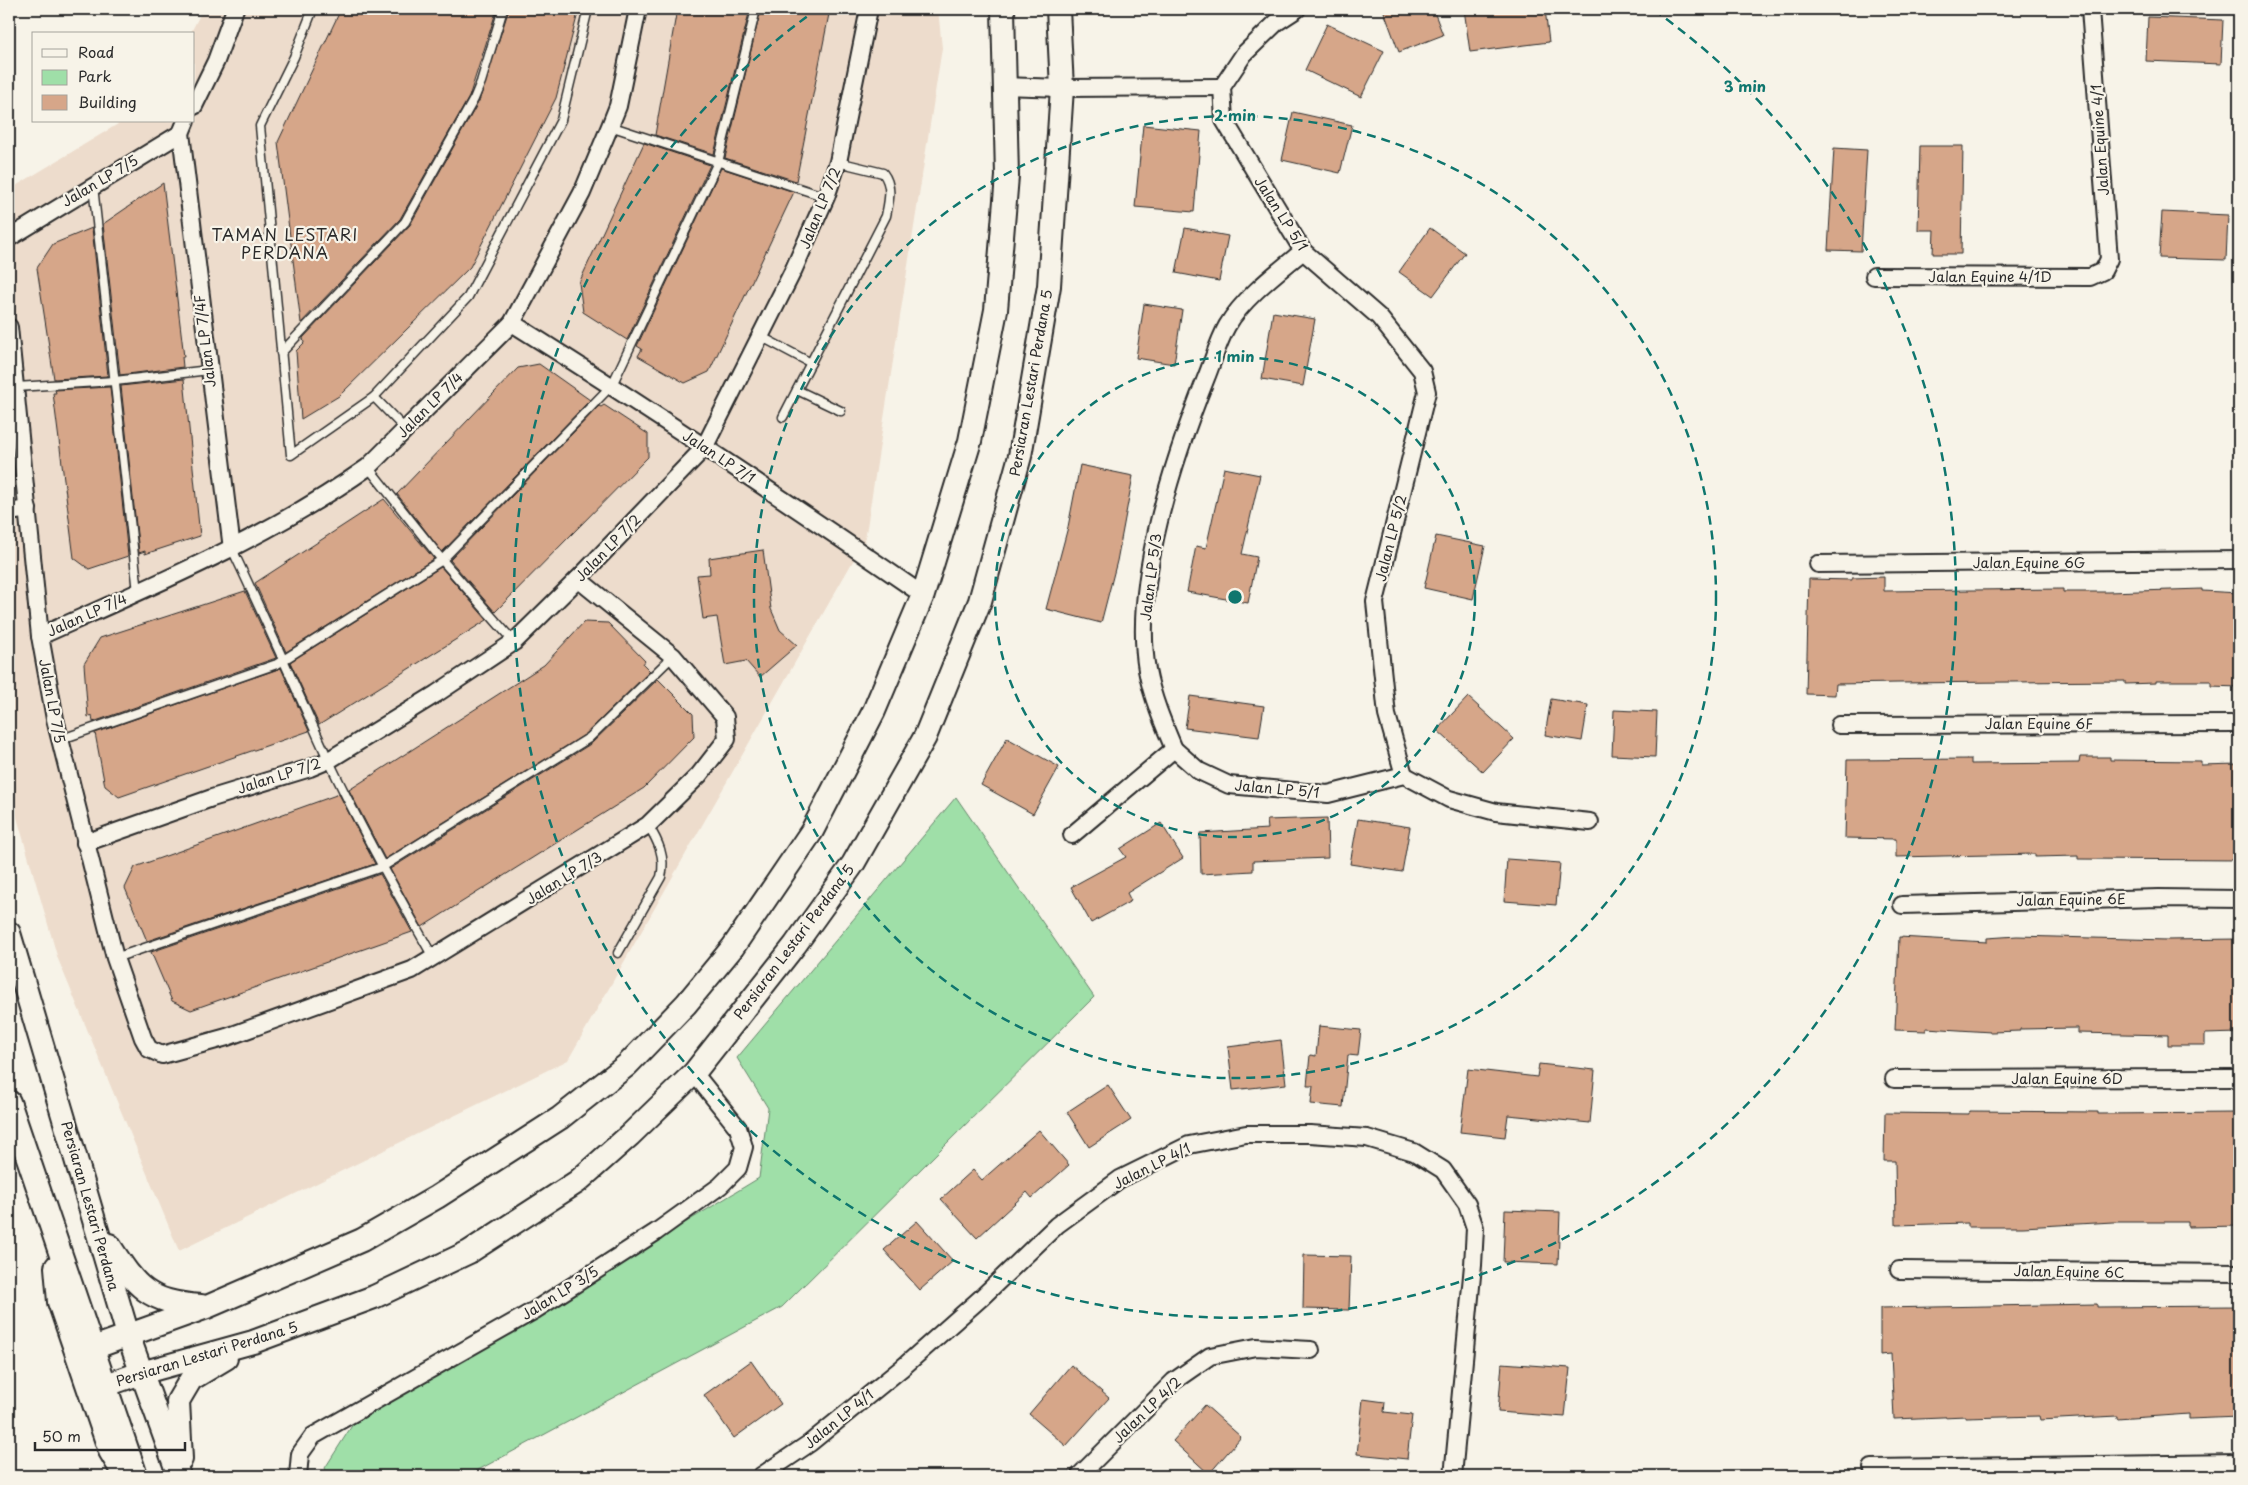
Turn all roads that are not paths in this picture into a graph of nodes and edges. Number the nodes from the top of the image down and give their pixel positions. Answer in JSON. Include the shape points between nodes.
{"nodes":[{"id":1,"x":235,"y":9,"type":"edge"},
{"id":2,"x":313,"y":9,"type":"edge"},
{"id":3,"x":504,"y":9,"type":"edge"},
{"id":4,"x":588,"y":9,"type":"edge"},
{"id":5,"x":638,"y":9,"type":"edge"},
{"id":6,"x":756,"y":9,"type":"edge"},
{"id":7,"x":869,"y":9,"type":"edge"},
{"id":8,"x":1003,"y":9,"type":"edge"},
{"id":9,"x":1058,"y":9,"type":"edge"},
{"id":10,"x":1296,"y":9,"type":"edge"},
{"id":11,"x":2090,"y":9,"type":"edge"},
{"id":12,"x":1005,"y":86,"type":"junction"},
{"id":13,"x":1222,"y":87,"type":"junction"},
{"id":14,"x":1062,"y":88,"type":"junction"},
{"id":15,"x":195,"y":104,"type":"edge"},
{"id":16,"x":610,"y":126,"type":"junction"},
{"id":17,"x":184,"y":127,"type":"edge"},
{"id":18,"x":718,"y":162,"type":"junction"},
{"id":19,"x":838,"y":162,"type":"junction"},
{"id":20,"x":93,"y":185,"type":"junction"},
{"id":21,"x":826,"y":197,"type":"junction"},
{"id":22,"x":9,"y":238,"type":"edge"},
{"id":23,"x":1303,"y":251,"type":"junction"},
{"id":24,"x":2103,"y":271,"type":"joint"},
{"id":25,"x":1874,"y":276,"type":"dead end"},
{"id":26,"x":1379,"y":316,"type":"joint"},
{"id":27,"x":512,"y":323,"type":"junction"},
{"id":28,"x":9,"y":327,"type":"edge"},
{"id":29,"x":760,"y":336,"type":"junction"},
{"id":30,"x":281,"y":353,"type":"junction"},
{"id":31,"x":811,"y":363,"type":"junction"},
{"id":32,"x":209,"y":370,"type":"junction"},
{"id":33,"x":114,"y":381,"type":"junction"},
{"id":34,"x":612,"y":385,"type":"junction"},
{"id":35,"x":16,"y":387,"type":"junction"},
{"id":36,"x":797,"y":390,"type":"junction"},
{"id":37,"x":374,"y":397,"type":"junction"},
{"id":38,"x":841,"y":411,"type":"dead end"},
{"id":39,"x":783,"y":417,"type":"dead end"},
{"id":40,"x":405,"y":430,"type":"junction"},
{"id":41,"x":704,"y":448,"type":"junction"},
{"id":42,"x":368,"y":467,"type":"junction"},
{"id":43,"x":28,"y":510,"type":"junction"},
{"id":44,"x":9,"y":512,"type":"edge"},
{"id":45,"x":232,"y":549,"type":"junction"},
{"id":46,"x":442,"y":560,"type":"junction"},
{"id":47,"x":2239,"y":560,"type":"edge"},
{"id":48,"x":1818,"y":564,"type":"dead end"},
{"id":49,"x":578,"y":579,"type":"junction"},
{"id":50,"x":138,"y":592,"type":"junction"},
{"id":51,"x":923,"y":595,"type":"junction"},
{"id":52,"x":40,"y":636,"type":"junction"},
{"id":53,"x":514,"y":642,"type":"junction"},
{"id":54,"x":673,"y":656,"type":"junction"},
{"id":55,"x":284,"y":659,"type":"junction"},
{"id":56,"x":1839,"y":724,"type":"dead end"},
{"id":57,"x":2239,"y":724,"type":"edge"},
{"id":58,"x":59,"y":740,"type":"junction"},
{"id":59,"x":1174,"y":749,"type":"junction"},
{"id":60,"x":329,"y":760,"type":"junction"},
{"id":61,"x":1404,"y":775,"type":"junction"},
{"id":62,"x":1590,"y":822,"type":"dead end"},
{"id":63,"x":648,"y":825,"type":"junction"},
{"id":64,"x":1072,"y":835,"type":"dead end"},
{"id":65,"x":85,"y":843,"type":"junction"},
{"id":66,"x":382,"y":867,"type":"junction"},
{"id":67,"x":2239,"y":899,"type":"edge"},
{"id":68,"x":1902,"y":905,"type":"dead end"},
{"id":69,"x":9,"y":933,"type":"edge"},
{"id":70,"x":618,"y":953,"type":"dead end"},
{"id":71,"x":115,"y":958,"type":"junction"},
{"id":72,"x":433,"y":958,"type":"junction"},
{"id":73,"x":162,"y":1054,"type":"joint"},
{"id":74,"x":694,"y":1073,"type":"junction"},
{"id":75,"x":2239,"y":1078,"type":"edge"},
{"id":76,"x":1894,"y":1079,"type":"dead end"},
{"id":77,"x":9,"y":1102,"type":"edge"},
{"id":78,"x":96,"y":1225,"type":"junction"},
{"id":79,"x":53,"y":1230,"type":"junction"},
{"id":80,"x":1899,"y":1270,"type":"dead end"},
{"id":81,"x":2239,"y":1274,"type":"edge"},
{"id":82,"x":207,"y":1306,"type":"junction"},
{"id":83,"x":128,"y":1336,"type":"junction"},
{"id":84,"x":253,"y":1342,"type":"junction"},
{"id":85,"x":93,"y":1348,"type":"junction"},
{"id":86,"x":1311,"y":1350,"type":"dead end"},
{"id":87,"x":141,"y":1373,"type":"junction"},
{"id":88,"x":106,"y":1385,"type":"junction"},
{"id":89,"x":2239,"y":1463,"type":"edge"},
{"id":90,"x":1872,"y":1468,"type":"dead end"},
{"id":91,"x":125,"y":1476,"type":"edge"},
{"id":92,"x":136,"y":1476,"type":"edge"},
{"id":93,"x":180,"y":1476,"type":"edge"},
{"id":94,"x":298,"y":1476,"type":"edge"},
{"id":95,"x":761,"y":1476,"type":"edge"},
{"id":96,"x":1080,"y":1476,"type":"edge"},
{"id":97,"x":1453,"y":1476,"type":"edge"}],
"edges":[{"from":1,"to":15,"type":"street","via":[[216,61]]},
{"from":2,"to":30,"type":"lane","via":[[260,126]]},
{"from":3,"to":30,"type":"lane","via":[[474,99],[405,222]]},
{"from":4,"to":37,"type":"lane","via":[[561,120],[468,297]]},
{"from":5,"to":16,"type":"street","name":"Jalan LP 7/4","via":[[618,106]]},
{"from":6,"to":18,"type":"lane"},
{"from":7,"to":19,"type":"street","name":"Jalan LP 7/2"},
{"from":8,"to":12,"type":"main road"},
{"from":9,"to":14,"type":"main road","name":"Persiaran Lestari Perdana 5"},
{"from":10,"to":13,"type":"street","via":[[1277,22],[1244,54]]},
{"from":11,"to":24,"type":"street","name":"Jalan Equine 4/1","via":[[2109,259]]},
{"from":12,"to":14,"type":"street"},
{"from":12,"to":51,"type":"main road","via":[[1007,176],[996,310],[970,440]]},
{"from":13,"to":14,"type":"street"},
{"from":13,"to":23,"type":"street","name":"Jalan LP 5/1","via":[[1224,120]]},
{"from":14,"to":74,"type":"main road","name":"Persiaran Lestari Perdana 5","via":[[1048,286],[1020,456],[980,601],[924,737],[853,864],[795,945]]},
{"from":16,"to":18,"type":"lane"},
{"from":16,"to":27,"type":"street","name":"Jalan LP 7/4","via":[[582,192]]},
{"from":17,"to":20,"type":"street","name":"Jalan LP 7/5"},
{"from":17,"to":32,"type":"street","name":"Jalan LP 7/4F"},
{"from":18,"to":21,"type":"lane"},
{"from":18,"to":34,"type":"lane"},
{"from":19,"to":21,"type":"street","name":"Jalan LP 7/2"},
{"from":19,"to":31,"type":"lane","via":[[883,173],[889,183],[890,197],[886,216]]},
{"from":20,"to":22,"type":"street","name":"Jalan LP 7/5"},
{"from":20,"to":33,"type":"lane"},
{"from":21,"to":29,"type":"street","name":"Jalan LP 7/2"},
{"from":23,"to":26,"type":"street","name":"Jalan LP 5/1"},
{"from":23,"to":59,"type":"street","name":"Jalan LP 5/3","via":[[1260,288],[1228,325],[1194,410],[1154,538],[1144,639],[1147,670],[1156,706]]},
{"from":24,"to":25,"type":"street","name":"Jalan Equine 4/1D","via":[[2090,277]]},
{"from":26,"to":61,"type":"street","name":"Jalan LP 5/2","via":[[1422,371],[1427,392],[1375,602],[1387,715]]},
{"from":27,"to":34,"type":"street","name":"Jalan LP 7/1"},
{"from":27,"to":40,"type":"street","name":"Jalan LP 7/4"},
{"from":28,"to":35,"type":"street","name":"Jalan LP 7/5"},
{"from":29,"to":31,"type":"lane"},
{"from":29,"to":41,"type":"street","name":"Jalan LP 7/2"},
{"from":30,"to":37,"type":"lane","via":[[291,454]]},
{"from":31,"to":36,"type":"lane"},
{"from":32,"to":33,"type":"lane"},
{"from":32,"to":45,"type":"street","name":"Jalan LP 7/4F"},
{"from":33,"to":35,"type":"lane"},
{"from":33,"to":50,"type":"lane"},
{"from":34,"to":41,"type":"street","name":"Jalan LP 7/1"},
{"from":34,"to":46,"type":"lane"},
{"from":35,"to":43,"type":"street","name":"Jalan LP 7/5"},
{"from":36,"to":38,"type":"lane"},
{"from":36,"to":39,"type":"lane"},
{"from":37,"to":40,"type":"lane"},
{"from":40,"to":42,"type":"street","name":"Jalan LP 7/4"},
{"from":41,"to":49,"type":"street","name":"Jalan LP 7/2"},
{"from":41,"to":51,"type":"street","name":"Jalan LP 7/1"},
{"from":42,"to":45,"type":"street","name":"Jalan LP 7/4"},
{"from":42,"to":46,"type":"lane"},
{"from":43,"to":44,"type":"street"},
{"from":43,"to":52,"type":"street","name":"Jalan LP 7/5"},
{"from":45,"to":50,"type":"street","name":"Jalan LP 7/4"},
{"from":45,"to":55,"type":"lane"},
{"from":46,"to":53,"type":"lane"},
{"from":46,"to":55,"type":"lane"},
{"from":47,"to":48,"type":"street","name":"Jalan Equine 6G"},
{"from":49,"to":53,"type":"street","name":"Jalan LP 7/2"},
{"from":49,"to":54,"type":"street","name":"Jalan LP 7/3"},
{"from":50,"to":52,"type":"street","name":"Jalan LP 7/4"},
{"from":51,"to":82,"type":"main road","via":[[874,711],[812,832],[733,947],[686,1004],[627,1065],[560,1118],[437,1197],[362,1240]]},
{"from":52,"to":58,"type":"street","name":"Jalan LP 7/5"},
{"from":53,"to":60,"type":"street","name":"Jalan LP 7/2"},
{"from":54,"to":63,"type":"street","name":"Jalan LP 7/3","via":[[725,717],[727,739],[699,775]]},
{"from":54,"to":66,"type":"lane","via":[[589,738]]},
{"from":55,"to":58,"type":"lane"},
{"from":55,"to":60,"type":"lane"},
{"from":56,"to":57,"type":"street","name":"Jalan Equine 6F"},
{"from":58,"to":65,"type":"street","name":"Jalan LP 7/5"},
{"from":59,"to":61,"type":"street","name":"Jalan LP 5/1","via":[[1199,771],[1229,785],[1328,794]]},
{"from":59,"to":64,"type":"street"},
{"from":60,"to":65,"type":"street","name":"Jalan LP 7/2"},
{"from":60,"to":66,"type":"lane"},
{"from":61,"to":62,"type":"street","via":[[1449,799],[1496,812]]},
{"from":63,"to":70,"type":"lane","via":[[663,858],[662,877]]},
{"from":63,"to":72,"type":"street","name":"Jalan LP 7/3"},
{"from":65,"to":71,"type":"street","name":"Jalan LP 7/5"},
{"from":66,"to":71,"type":"lane"},
{"from":66,"to":72,"type":"lane"},
{"from":67,"to":68,"type":"street","name":"Jalan Equine 6E"},
{"from":69,"to":78,"type":"main road","name":"Persiaran Lestari Perdana"},
{"from":71,"to":73,"type":"street","name":"Jalan LP 7/5","via":[[143,1038],[149,1049]]},
{"from":72,"to":73,"type":"street","name":"Jalan LP 7/3","via":[[412,970],[227,1038]]},
{"from":74,"to":84,"type":"main road","name":"Persiaran Lestari Perdana 5","via":[[577,1182],[469,1252],[374,1297]]},
{"from":74,"to":94,"type":"street","name":"Jalan LP 3/5","via":[[738,1128],[744,1147],[738,1168],[720,1186],[656,1232],[535,1310],[314,1436],[300,1454]]},
{"from":75,"to":76,"type":"street","name":"Jalan Equine 6D"},
{"from":77,"to":79,"type":"main road"},
{"from":78,"to":82,"type":"main road","via":[[141,1288],[160,1300]]},
{"from":78,"to":83,"type":"main road","name":"Persiaran Lestari Perdana"},
{"from":79,"to":85,"type":"main road"},
{"from":79,"to":91,"type":"main road","via":[[60,1302],[110,1451]]},
{"from":80,"to":81,"type":"street","name":"Jalan Equine 6C"},
{"from":82,"to":83,"type":"main road"},
{"from":83,"to":85,"type":"main road"},
{"from":83,"to":87,"type":"main road","name":"Persiaran Lestari Perdana"},
{"from":84,"to":87,"type":"main road","name":"Persiaran Lestari Perdana 5"},
{"from":84,"to":93,"type":"main road","via":[[191,1379],[178,1401]]},
{"from":85,"to":88,"type":"main road"},
{"from":86,"to":96,"type":"street","name":"Jalan LP 4/2","via":[[1256,1347],[1210,1356],[1174,1381]]},
{"from":87,"to":88,"type":"main road","name":"Persiaran Lestari Perdana 5"},
{"from":87,"to":93,"type":"main road","name":"Persiaran Lestari Perdana"},
{"from":88,"to":92,"type":"main road"},
{"from":89,"to":90,"type":"street"},
{"from":95,"to":97,"type":"street","name":"Jalan LP 4/1","via":[[810,1444],[902,1368],[1057,1225],[1120,1179],[1190,1144],[1246,1134],[1367,1138],[1414,1152],[1443,1170],[1467,1204],[1475,1228],[1474,1256]]}]}
